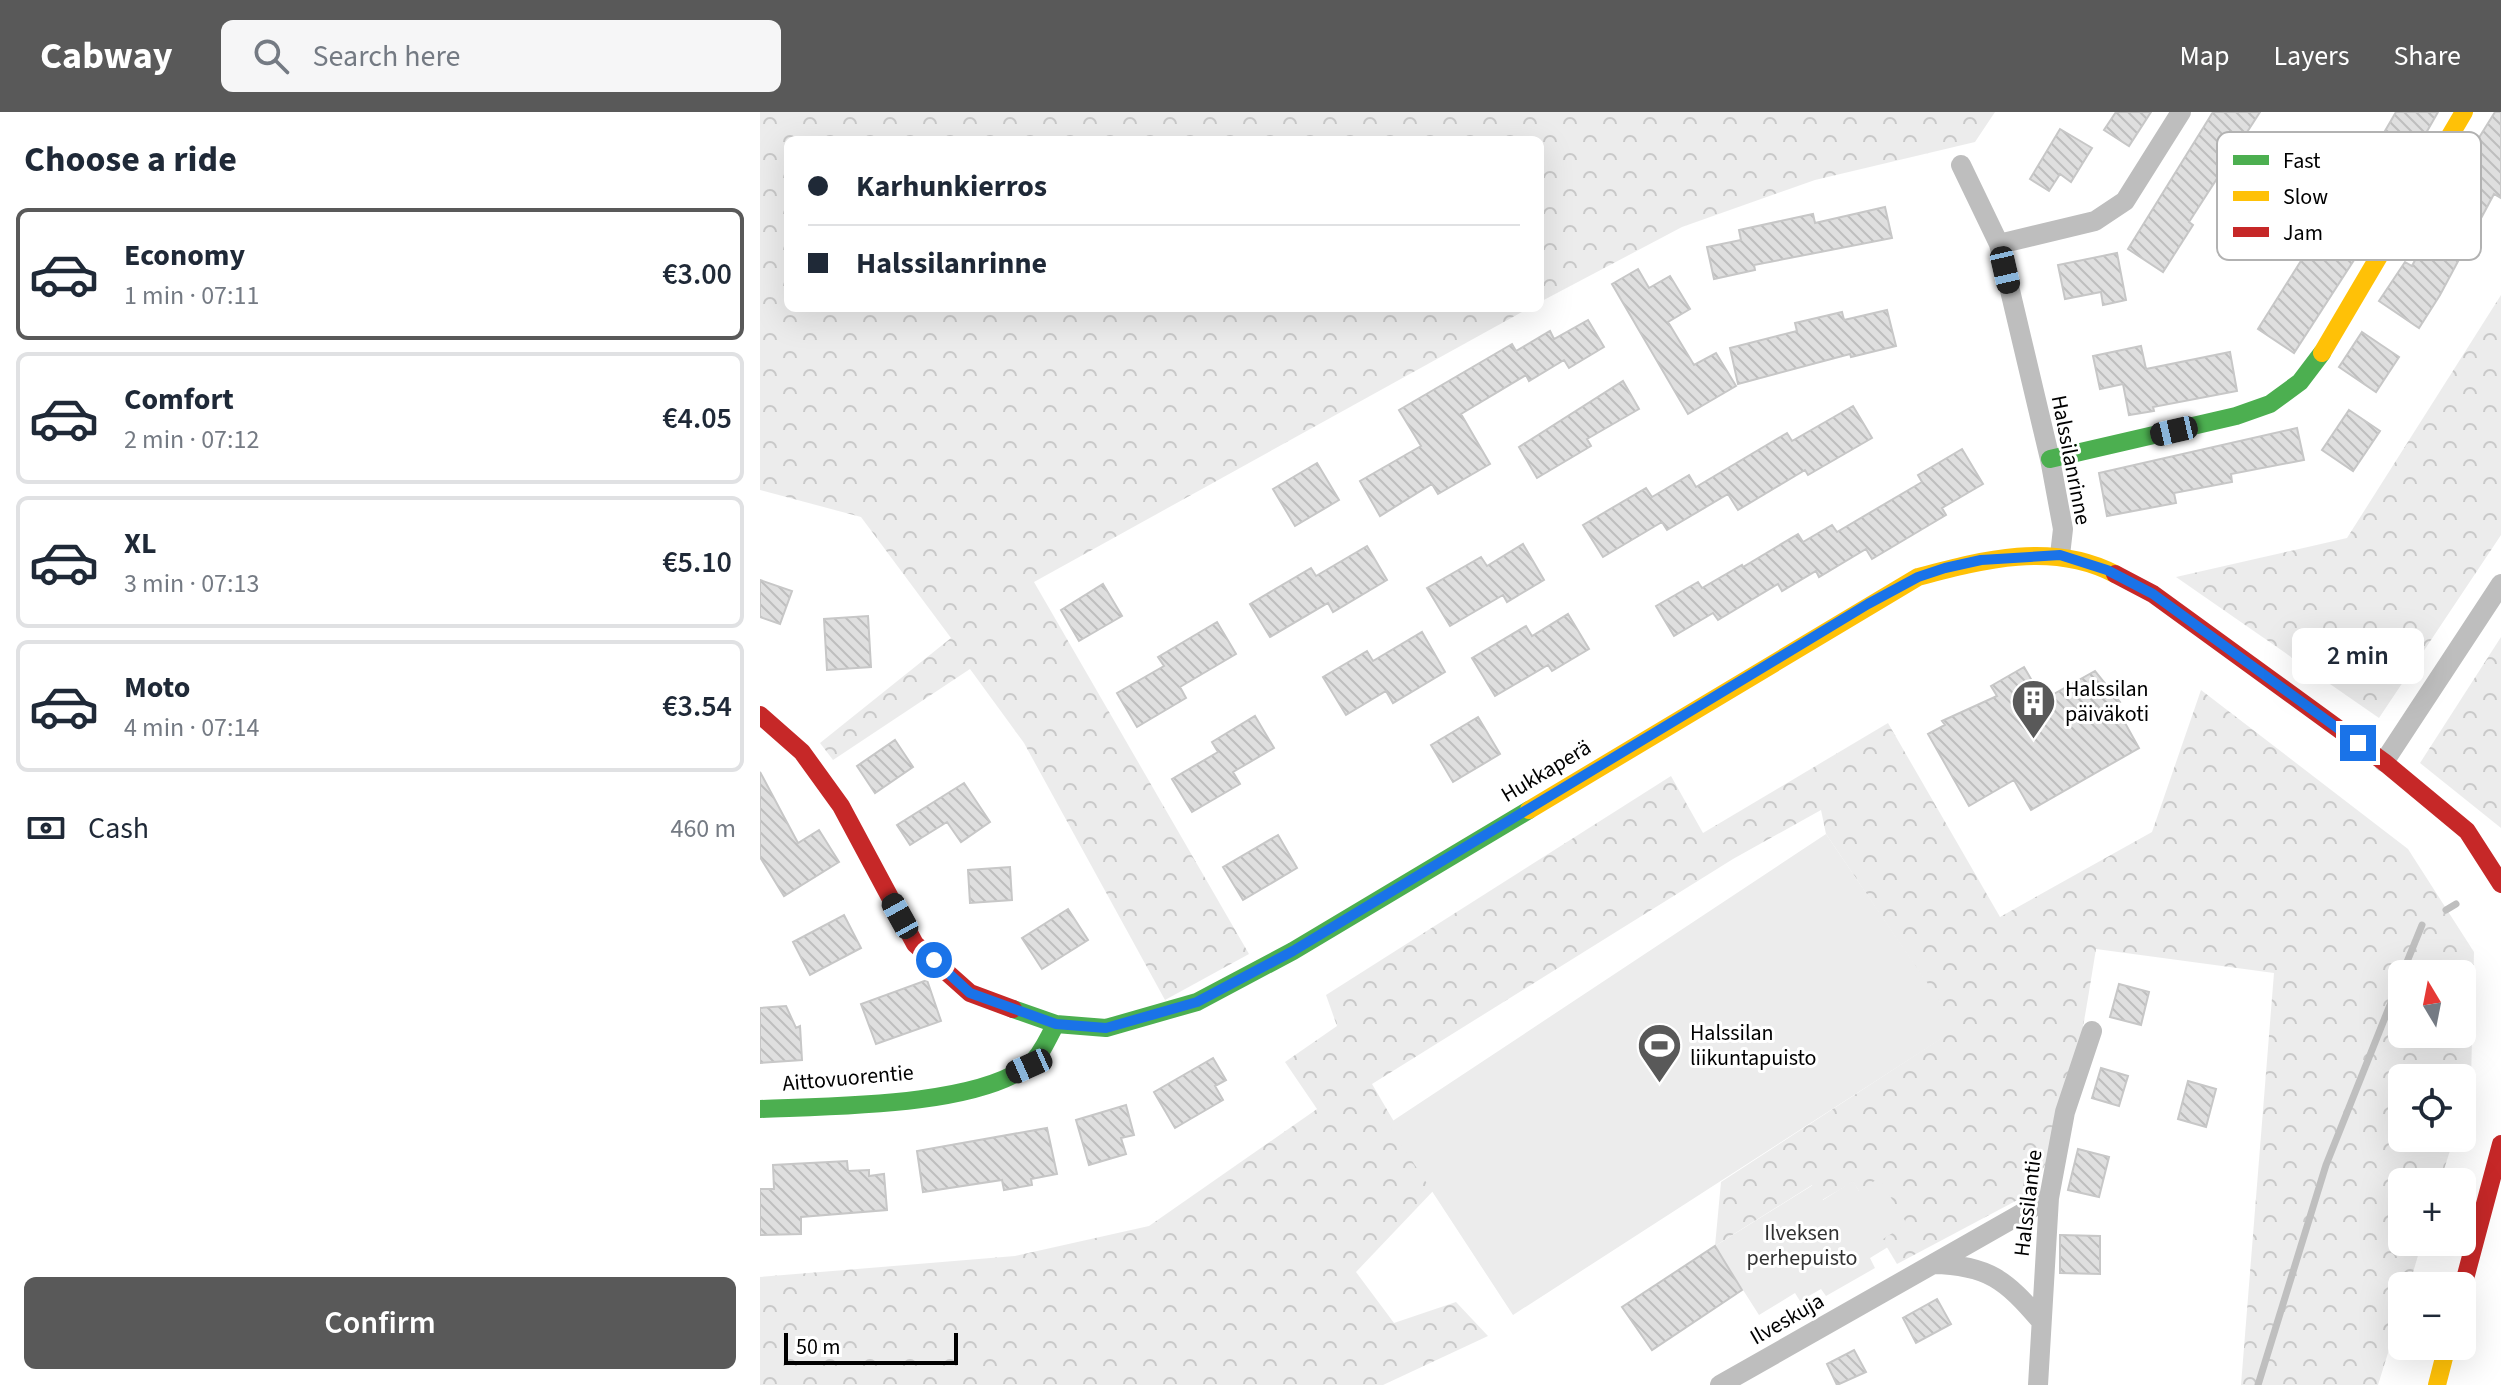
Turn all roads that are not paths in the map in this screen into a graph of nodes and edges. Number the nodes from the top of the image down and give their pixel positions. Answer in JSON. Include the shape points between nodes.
{"nodes":[{"id":1,"x":2181,"y":112,"type":"edge"},
{"id":2,"x":2464,"y":112,"type":"edge"},
{"id":3,"x":2452,"y":132,"type":"edge"},
{"id":4,"x":1961,"y":165,"type":"dead end"},
{"id":5,"x":1999,"y":244,"type":"junction"},
{"id":6,"x":2377,"y":260,"type":"edge"},
{"id":7,"x":2050,"y":459,"type":"junction"},
{"id":8,"x":2060,"y":555,"type":"junction"},
{"id":9,"x":2501,"y":584,"type":"edge"},
{"id":10,"x":760,"y":715,"type":"edge"},
{"id":11,"x":2384,"y":762,"type":"junction"},
{"id":12,"x":2501,"y":884,"type":"edge"},
{"id":13,"x":1056,"y":1024,"type":"junction"},
{"id":14,"x":2092,"y":1031,"type":"dead end"},
{"id":15,"x":760,"y":1109,"type":"edge"},
{"id":16,"x":2501,"y":1144,"type":"edge"},
{"id":17,"x":2049,"y":1198,"type":"junction"},
{"id":18,"x":1933,"y":1264,"type":"junction"},
{"id":19,"x":2467,"y":1272,"type":"edge"},
{"id":20,"x":2041,"y":1321,"type":"junction"},
{"id":21,"x":2443,"y":1360,"type":"edge"},
{"id":22,"x":1720,"y":1385,"type":"edge"},
{"id":23,"x":2038,"y":1385,"type":"edge"},
{"id":24,"x":2437,"y":1385,"type":"edge"}],
"edges":[{"from":1,"to":5,"type":"street","via":[[2125,201],[2095,221]]},
{"from":2,"to":3,"type":"street"},
{"from":4,"to":5,"type":"street","name":"Halssilanrinne"},
{"from":5,"to":7,"type":"street","name":"Halssilanrinne"},
{"from":6,"to":7,"type":"street","via":[[2316,363],[2270,404]]},
{"from":7,"to":8,"type":"street","name":"Halssilanrinne","via":[[2063,529]]},
{"from":8,"to":11,"type":"street","name":"Halssilanrinne","via":[[2107,570],[2153,594]]},
{"from":8,"to":13,"type":"street","name":"Hukkaperä","via":[[1981,560],[1918,577],[1293,951],[1197,1002],[1106,1028]]},
{"from":9,"to":11,"type":"street"},
{"from":10,"to":13,"type":"street","name":"Hukkaperä","via":[[802,752],[841,806],[915,944],[970,993]]},
{"from":11,"to":12,"type":"street","name":"Halssilanrinne","via":[[2467,831]]},
{"from":13,"to":15,"type":"street","name":"Aittovuorentie","via":[[1029,1066],[989,1084],[893,1103]]},
{"from":14,"to":17,"type":"street","name":"Halssilantie","via":[[2065,1112]]},
{"from":16,"to":19,"type":"street"},
{"from":17,"to":18,"type":"street","name":"Ilveskuja"},
{"from":17,"to":20,"type":"street","name":"Halssilantie"},
{"from":18,"to":20,"type":"street","via":[[1970,1265],[2015,1290]]},
{"from":18,"to":22,"type":"street","name":"Ilveskuja"},
{"from":20,"to":23,"type":"street","name":"Halssilantie"},
{"from":21,"to":24,"type":"street"}]}
